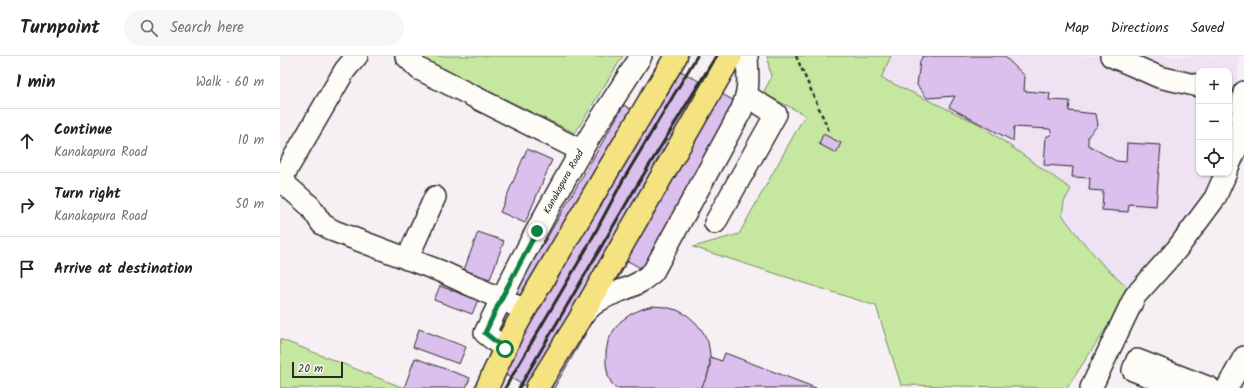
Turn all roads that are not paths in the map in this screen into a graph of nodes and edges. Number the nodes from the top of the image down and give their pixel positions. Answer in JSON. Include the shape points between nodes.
{"nodes":[{"id":1,"x":357,"y":56,"type":"edge"},
{"id":2,"x":406,"y":56,"type":"edge"},
{"id":3,"x":641,"y":56,"type":"edge"},
{"id":4,"x":676,"y":56,"type":"edge"},
{"id":5,"x":730,"y":56,"type":"edge"},
{"id":6,"x":747,"y":56,"type":"edge"},
{"id":7,"x":1111,"y":56,"type":"edge"},
{"id":8,"x":1196,"y":85,"type":"edge"},
{"id":9,"x":1244,"y":92,"type":"edge"},
{"id":10,"x":1232,"y":94,"type":"edge"},
{"id":11,"x":747,"y":96,"type":"junction"},
{"id":12,"x":1244,"y":96,"type":"edge"},
{"id":13,"x":582,"y":151,"type":"junction"},
{"id":14,"x":1232,"y":159,"type":"edge"},
{"id":15,"x":1225,"y":176,"type":"edge"},
{"id":16,"x":435,"y":197,"type":"dead end"},
{"id":17,"x":715,"y":223,"type":"dead end"},
{"id":18,"x":408,"y":259,"type":"junction"},
{"id":19,"x":501,"y":299,"type":"junction"},
{"id":20,"x":525,"y":310,"type":"junction"},
{"id":21,"x":578,"y":320,"type":"junction"},
{"id":22,"x":505,"y":349,"type":"junction"},
{"id":23,"x":1244,"y":357,"type":"edge"},
{"id":24,"x":487,"y":388,"type":"edge"},
{"id":25,"x":537,"y":388,"type":"edge"},
{"id":26,"x":1091,"y":388,"type":"edge"},
{"id":27,"x":1179,"y":388,"type":"edge"},
{"id":28,"x":1210,"y":388,"type":"edge"},
{"id":29,"x":1227,"y":388,"type":"edge"}],
"edges":[{"from":1,"to":18,"type":"street","via":[[345,70],[283,176],[284,181],[310,206],[322,224]]},
{"from":2,"to":13,"type":"street","via":[[419,69]]},
{"from":3,"to":13,"type":"street","name":"Kanakapura Road"},
{"from":4,"to":20,"type":"highway"},
{"from":5,"to":21,"type":"highway"},
{"from":6,"to":11,"type":"street"},
{"from":7,"to":8,"type":"street","via":[[1159,77]]},
{"from":9,"to":12,"type":"street"},
{"from":10,"to":12,"type":"street"},
{"from":11,"to":17,"type":"street","via":[[776,114]]},
{"from":11,"to":21,"type":"street","via":[[652,272],[639,282],[605,296],[588,308]]},
{"from":12,"to":14,"type":"street","via":[[1239,143]]},
{"from":13,"to":19,"type":"street","name":"Kanakapura Road"},
{"from":15,"to":26,"type":"street","via":[[1215,198],[1177,249],[1135,296]]},
{"from":16,"to":18,"type":"street"},
{"from":18,"to":19,"type":"street","via":[[440,270]]},
{"from":19,"to":20,"type":"street"},
{"from":19,"to":22,"type":"street","name":"Kanakapura Road","via":[[485,333]]},
{"from":20,"to":22,"type":"highway"},
{"from":21,"to":25,"type":"highway"},
{"from":22,"to":24,"type":"highway"},
{"from":23,"to":29,"type":"street"},
{"from":27,"to":28,"type":"street","via":[[1133,370],[1137,360]]}]}
